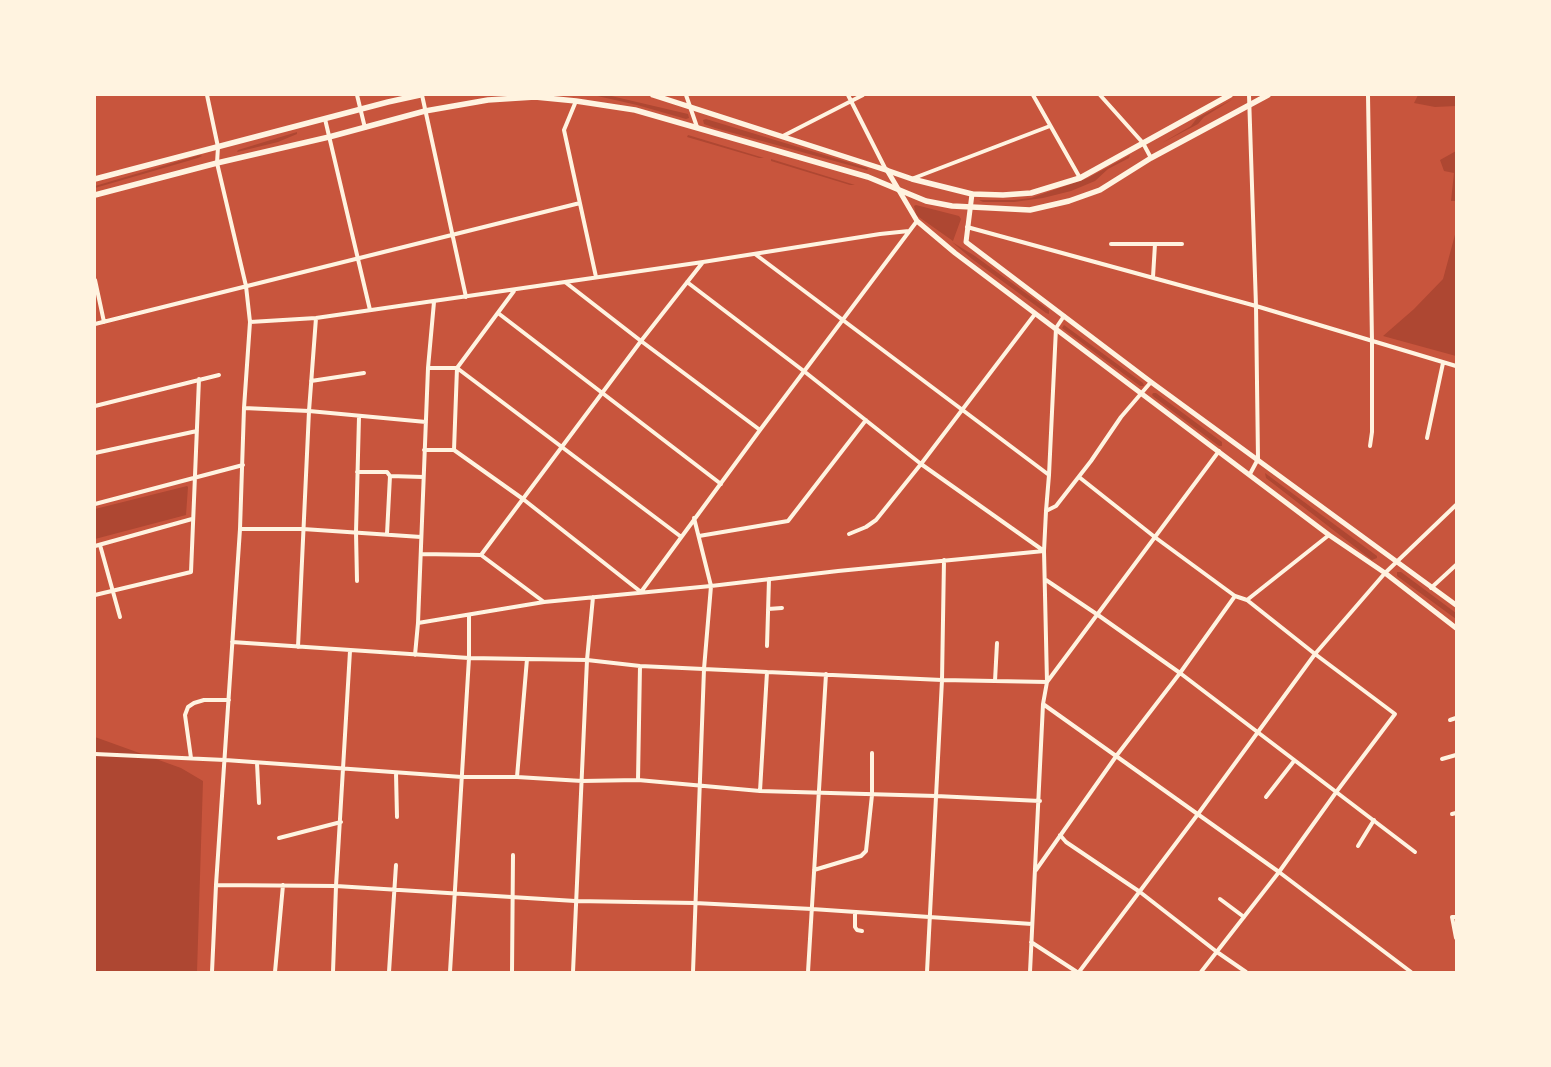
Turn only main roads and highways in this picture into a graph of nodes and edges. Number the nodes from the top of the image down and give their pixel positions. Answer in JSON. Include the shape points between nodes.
{"nodes":[{"id":1,"x":421,"y":95,"type":"edge"},
{"id":2,"x":654,"y":95,"type":"edge"},
{"id":3,"x":1230,"y":95,"type":"edge"},
{"id":4,"x":1268,"y":95,"type":"edge"},
{"id":5,"x":886,"y":170,"type":"junction"},
{"id":6,"x":95,"y":179,"type":"edge"},
{"id":7,"x":899,"y":189,"type":"junction"},
{"id":8,"x":972,"y":194,"type":"junction"},
{"id":9,"x":95,"y":195,"type":"edge"},
{"id":10,"x":970,"y":207,"type":"junction"},
{"id":11,"x":1456,"y":605,"type":"edge"},
{"id":12,"x":1456,"y":628,"type":"edge"}],
"edges":[{"from":1,"to":6,"type":"main road"},
{"from":2,"to":5,"type":"main road"},
{"from":3,"to":8,"type":"main road","via":[[1080,178],[1030,193]]},
{"from":4,"to":10,"type":"main road","via":[[1151,158],[1100,190],[1030,210]]},
{"from":5,"to":7,"type":"main road"},
{"from":5,"to":8,"type":"main road"},
{"from":7,"to":9,"type":"main road","via":[[868,177],[635,110],[535,97],[488,100],[426,111]]},
{"from":7,"to":10,"type":"main road","via":[[926,200]]},
{"from":7,"to":12,"type":"main road","via":[[917,222],[972,267]]},
{"from":8,"to":10,"type":"main road"},
{"from":10,"to":11,"type":"main road","via":[[966,242]]}]}
